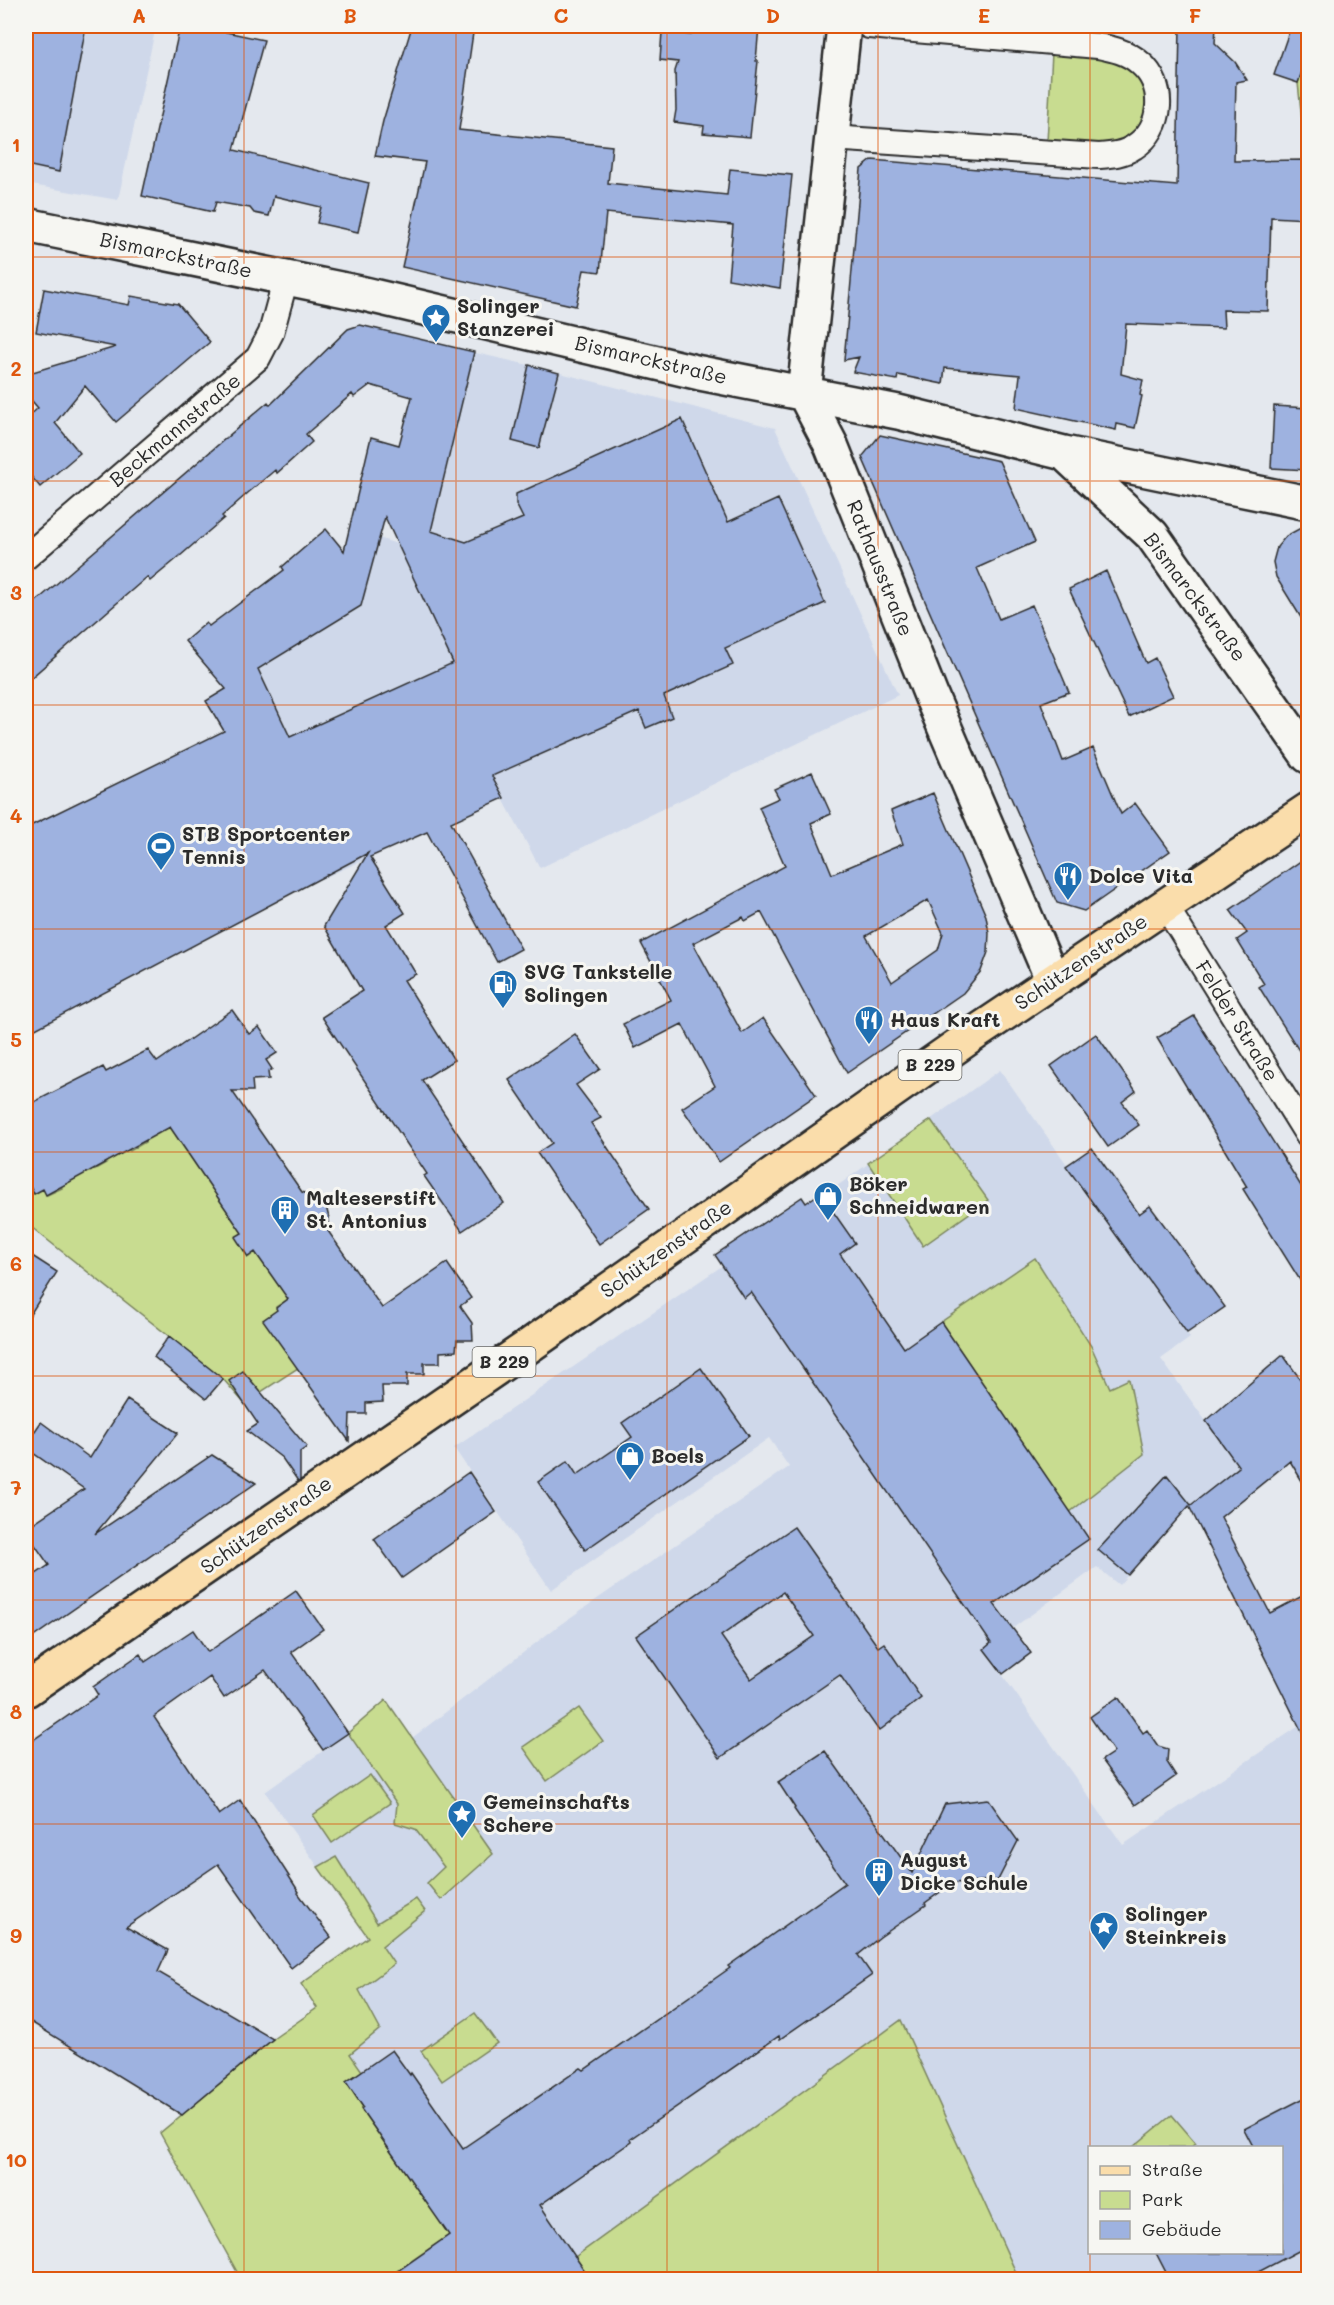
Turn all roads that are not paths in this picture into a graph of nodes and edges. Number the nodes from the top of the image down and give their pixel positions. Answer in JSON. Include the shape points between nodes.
{"nodes":[{"id":1,"x":844,"y":26,"type":"edge"},
{"id":2,"x":869,"y":26,"type":"edge"},
{"id":3,"x":831,"y":138,"type":"junction"},
{"id":4,"x":26,"y":225,"type":"edge"},
{"id":5,"x":286,"y":278,"type":"junction"},
{"id":6,"x":804,"y":393,"type":"junction"},
{"id":7,"x":1064,"y":453,"type":"junction"},
{"id":8,"x":1308,"y":503,"type":"edge"},
{"id":9,"x":26,"y":556,"type":"edge"},
{"id":10,"x":1303,"y":746,"type":"edge"},
{"id":11,"x":1308,"y":810,"type":"edge"},
{"id":12,"x":1165,"y":905,"type":"junction"},
{"id":13,"x":1053,"y":981,"type":"junction"},
{"id":14,"x":1308,"y":1136,"type":"edge"},
{"id":15,"x":26,"y":1690,"type":"edge"}],
"edges":[{"from":1,"to":3,"type":"main road"},
{"from":2,"to":3,"type":"street","via":[[1113,49],[1131,56],[1148,72],[1158,92],[1156,120],[1133,148],[1110,155]]},
{"from":3,"to":6,"type":"main road"},
{"from":4,"to":5,"type":"main road","name":"Bismarckstraße"},
{"from":5,"to":6,"type":"main road","name":"Bismarckstraße","via":[[700,373]]},
{"from":5,"to":9,"type":"street","name":"Beckmannstraße","via":[[271,333],[258,358]]},
{"from":6,"to":7,"type":"main road","name":"Bismarckstraße"},
{"from":6,"to":13,"type":"main road","name":"Rathausstraße","via":[[831,445],[932,698]]},
{"from":7,"to":8,"type":"main road","name":"Bismarckstraße"},
{"from":7,"to":10,"type":"main road","name":"Bismarckstraße","via":[[1152,535]]},
{"from":11,"to":12,"type":"main road","name":"Schützenstraße","number":"B 229"},
{"from":12,"to":13,"type":"main road","name":"Schützenstraße","number":"B 229"},
{"from":12,"to":14,"type":"street","name":"Felder Straße"},
{"from":13,"to":15,"type":"main road","name":"Schützenstraße","number":"B 229"}]}
